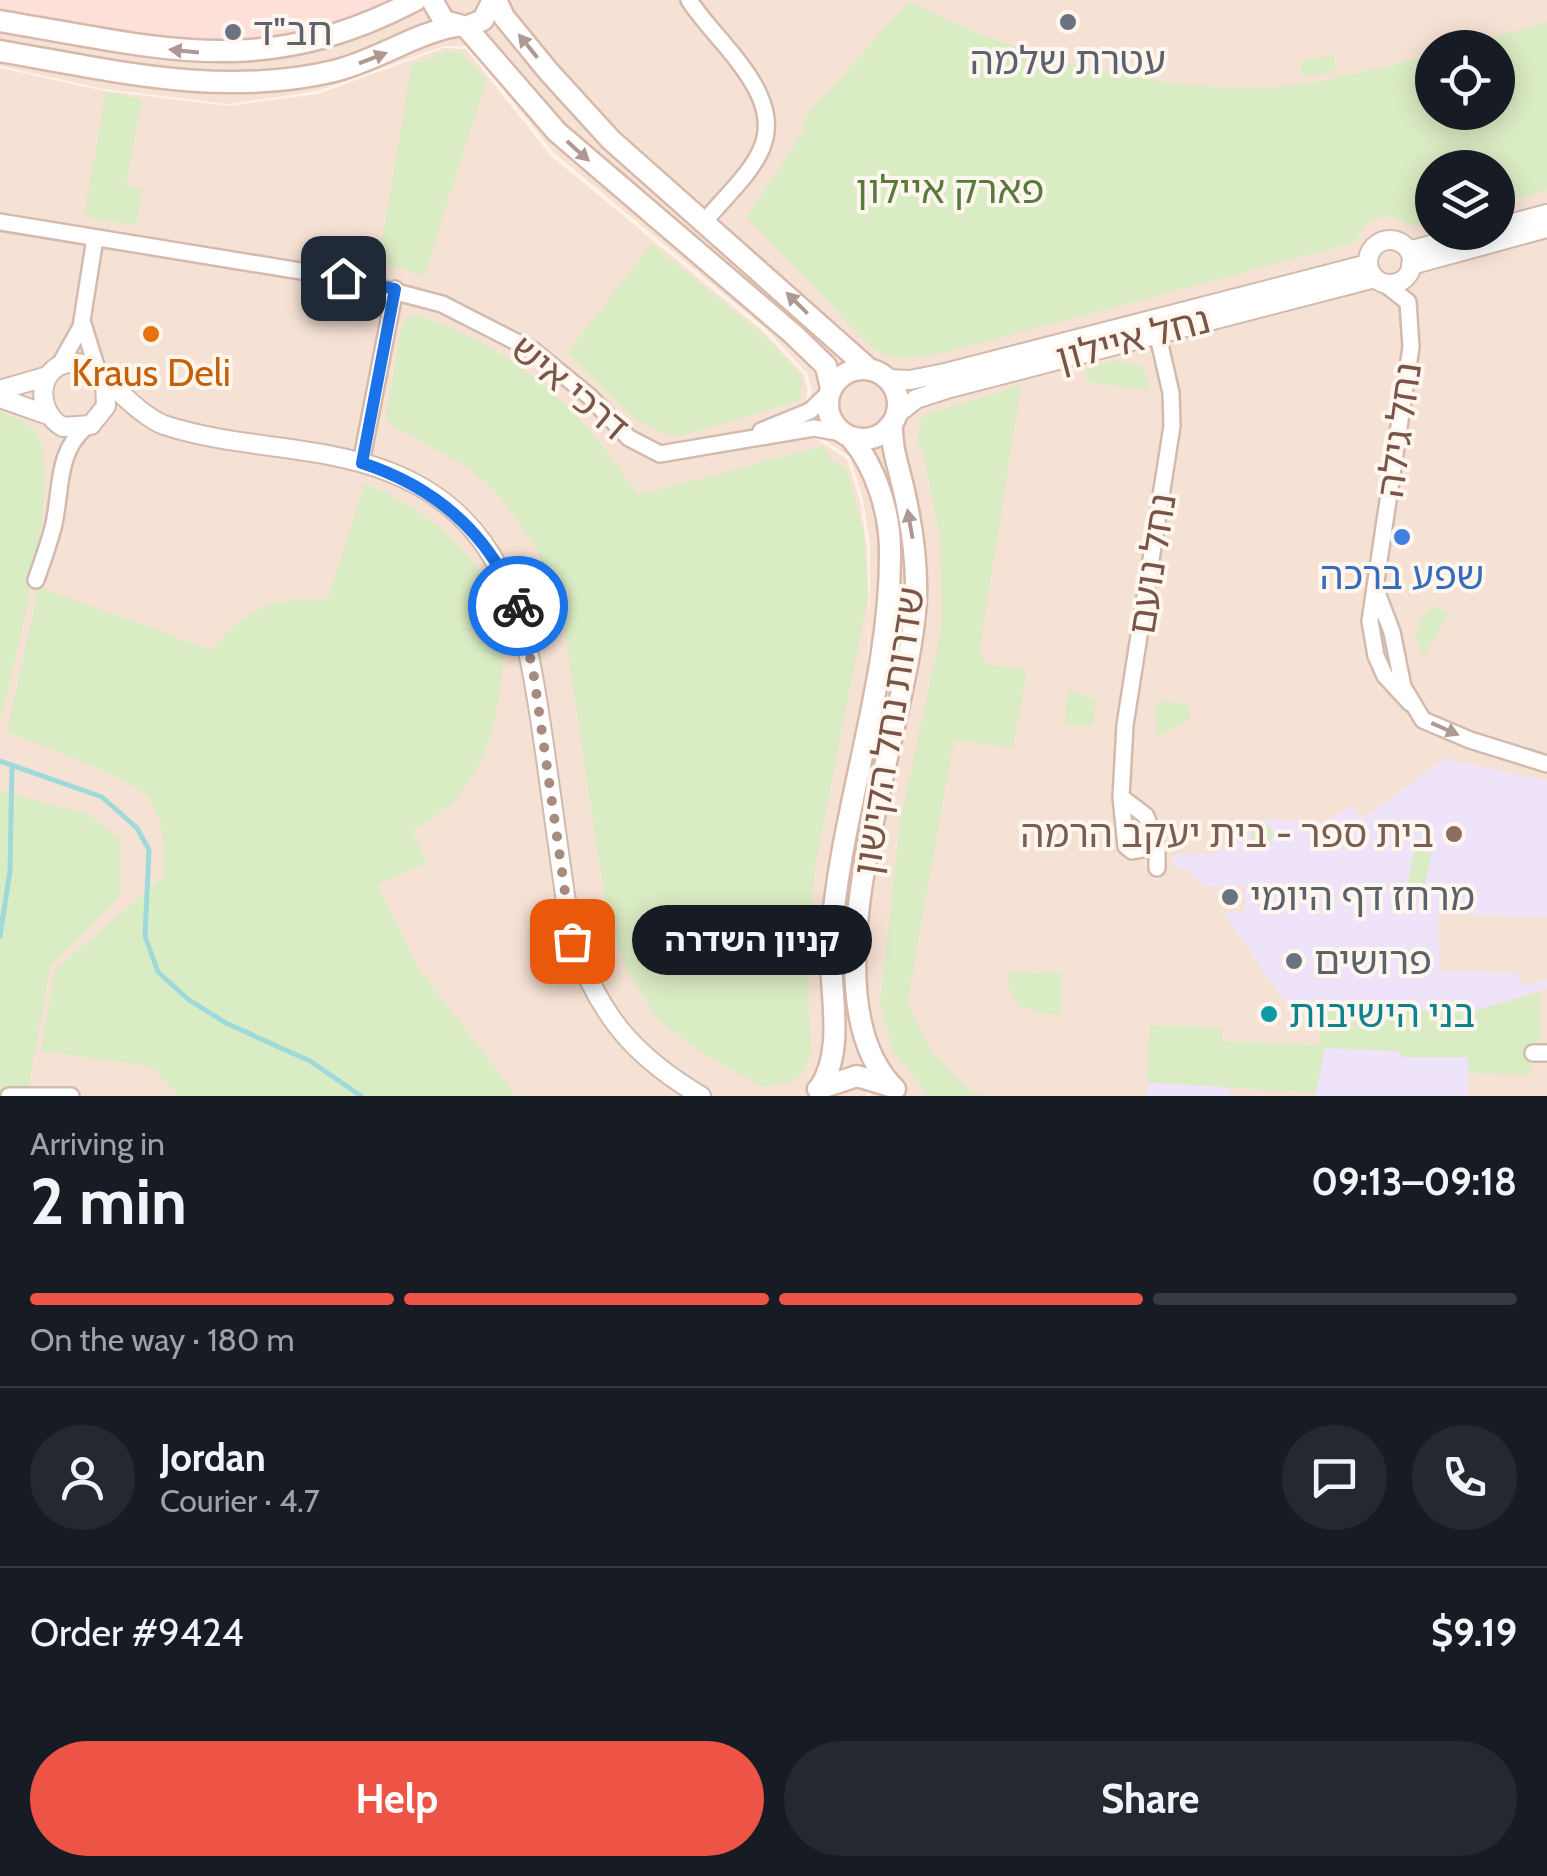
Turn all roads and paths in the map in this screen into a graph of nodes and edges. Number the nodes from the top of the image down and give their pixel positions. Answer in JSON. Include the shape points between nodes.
{"nodes":[{"id":1,"x":416,"y":0,"type":"edge"},
{"id":2,"x":432,"y":0,"type":"edge"},
{"id":3,"x":494,"y":0,"type":"edge"},
{"id":4,"x":688,"y":0,"type":"edge"},
{"id":5,"x":0,"y":21,"type":"edge"},
{"id":6,"x":460,"y":27,"type":"junction"},
{"id":7,"x":0,"y":51,"type":"edge"},
{"id":8,"x":1547,"y":214,"type":"edge"},
{"id":9,"x":705,"y":220,"type":"junction"},
{"id":10,"x":0,"y":222,"type":"edge"},
{"id":11,"x":1515,"y":222,"type":"edge"},
{"id":12,"x":1547,"y":228,"type":"edge"},
{"id":13,"x":95,"y":238,"type":"junction"},
{"id":14,"x":1431,"y":250,"type":"edge"},
{"id":15,"x":1410,"y":258,"type":"junction"},
{"id":16,"x":1376,"y":275,"type":"junction"},
{"id":17,"x":395,"y":289,"type":"junction"},
{"id":18,"x":82,"y":322,"type":"junction"},
{"id":19,"x":1156,"y":326,"type":"junction"},
{"id":20,"x":54,"y":371,"type":"junction"},
{"id":21,"x":878,"y":374,"type":"junction"},
{"id":22,"x":101,"y":377,"type":"junction"},
{"id":23,"x":0,"y":390,"type":"edge"},
{"id":24,"x":830,"y":390,"type":"junction"},
{"id":25,"x":0,"y":398,"type":"edge"},
{"id":26,"x":50,"y":417,"type":"junction"},
{"id":27,"x":894,"y":419,"type":"junction"},
{"id":28,"x":157,"y":422,"type":"junction"},
{"id":29,"x":91,"y":424,"type":"junction"},
{"id":30,"x":847,"y":435,"type":"junction"},
{"id":31,"x":749,"y":438,"type":"junction"},
{"id":32,"x":362,"y":463,"type":"junction"},
{"id":33,"x":62,"y":467,"type":"junction"},
{"id":34,"x":36,"y":580,"type":"dead end"},
{"id":35,"x":1547,"y":764,"type":"edge"},
{"id":36,"x":1121,"y":797,"type":"junction"},
{"id":37,"x":1157,"y":846,"type":"junction"},
{"id":38,"x":1157,"y":868,"type":"dead end"},
{"id":39,"x":815,"y":1092,"type":"edge"},
{"id":40,"x":899,"y":1092,"type":"edge"},
{"id":41,"x":9,"y":1096,"type":"edge"},
{"id":42,"x":71,"y":1096,"type":"edge"},
{"id":43,"x":701,"y":1096,"type":"edge"}],
"edges":[{"from":1,"to":5,"type":"main road","one_way":true,"via":[[316,43],[243,53],[166,49]]},
{"from":2,"to":6,"type":"main road","via":[[438,15]]},
{"from":3,"to":6,"type":"main road","via":[[483,20]]},
{"from":9,"to":3,"type":"main road","one_way":true,"via":[[579,106]]},
{"from":4,"to":9,"type":"street","via":[[754,84],[766,123],[752,166]]},
{"from":7,"to":6,"type":"main road","one_way":true,"via":[[162,79],[288,81]]},
{"from":6,"to":24,"type":"main road","one_way":true,"via":[[557,132],[794,334],[826,366]]},
{"from":8,"to":11,"type":"street"},
{"from":21,"to":9,"type":"main road","one_way":true},
{"from":10,"to":13,"type":"street","name":"דרכי איש"},
{"from":12,"to":15,"type":"street"},
{"from":13,"to":17,"type":"street","name":"דרכי איש"},
{"from":13,"to":18,"type":"street"},
{"from":14,"to":15,"type":"street"},
{"from":15,"to":16,"type":"street","via":[[1402,280]]},
{"from":15,"to":16,"type":"street","via":[[1394,241],[1380,242],[1370,251]]},
{"from":16,"to":19,"type":"street","name":"נחל איילון"},
{"from":16,"to":35,"type":"street","name":"נחל גילה","one_way":true,"via":[[1408,302],[1411,347],[1375,586],[1410,702],[1423,720]]},
{"from":17,"to":31,"type":"street","name":"דרכי איש","via":[[474,317],[534,351],[651,452],[688,452]]},
{"from":17,"to":32,"type":"street"},
{"from":18,"to":20,"type":"street"},
{"from":18,"to":22,"type":"street"},
{"from":19,"to":21,"type":"street","name":"נחל איילון","via":[[910,380]]},
{"from":19,"to":27,"type":"street","name":"נחל איילון","via":[[924,396]]},
{"from":19,"to":36,"type":"street","name":"נחל נועם","via":[[1172,426],[1125,725]]},
{"from":20,"to":22,"type":"street","via":[[80,363]]},
{"from":20,"to":23,"type":"street"},
{"from":20,"to":26,"type":"street","via":[[42,396]]},
{"from":21,"to":24,"type":"main road","via":[[846,373]]},
{"from":21,"to":27,"type":"main road","via":[[896,393]]},
{"from":22,"to":28,"type":"street"},
{"from":22,"to":29,"type":"street","via":[[108,401]]},
{"from":24,"to":30,"type":"main road","via":[[829,416]]},
{"from":24,"to":31,"type":"street","name":"דרכי איש","via":[[810,411]]},
{"from":25,"to":26,"type":"street"},
{"from":26,"to":29,"type":"street","via":[[68,428]]},
{"from":26,"to":33,"type":"street"},
{"from":27,"to":30,"type":"main road","via":[[874,438]]},
{"from":40,"to":27,"type":"main road","name":"שדרות נחל הקישון","one_way":true,"via":[[869,1058],[856,987],[865,872],[916,599],[914,541],[893,448]]},
{"from":28,"to":29,"type":"street","via":[[119,418]]},
{"from":28,"to":32,"type":"street","via":[[216,439]]},
{"from":29,"to":33,"type":"street","via":[[73,440]]},
{"from":30,"to":31,"type":"street","name":"דרכי איש","via":[[814,428]]},
{"from":30,"to":39,"type":"main road","name":"שדרות נחל הקישון","via":[[874,475],[887,523],[890,597],[838,871],[830,955],[833,1060]]},
{"from":32,"to":43,"type":"street","via":[[442,502],[503,572],[527,634],[572,941],[619,1032],[661,1072]]},
{"from":33,"to":34,"type":"street"},
{"from":36,"to":37,"type":"street","via":[[1146,816]]},
{"from":36,"to":37,"type":"street","name":"נחל נועם","via":[[1126,846]]},
{"from":37,"to":38,"type":"street"},
{"from":39,"to":40,"type":"main road","via":[[857,1076]]},
{"from":41,"to":42,"type":"street"}]}
